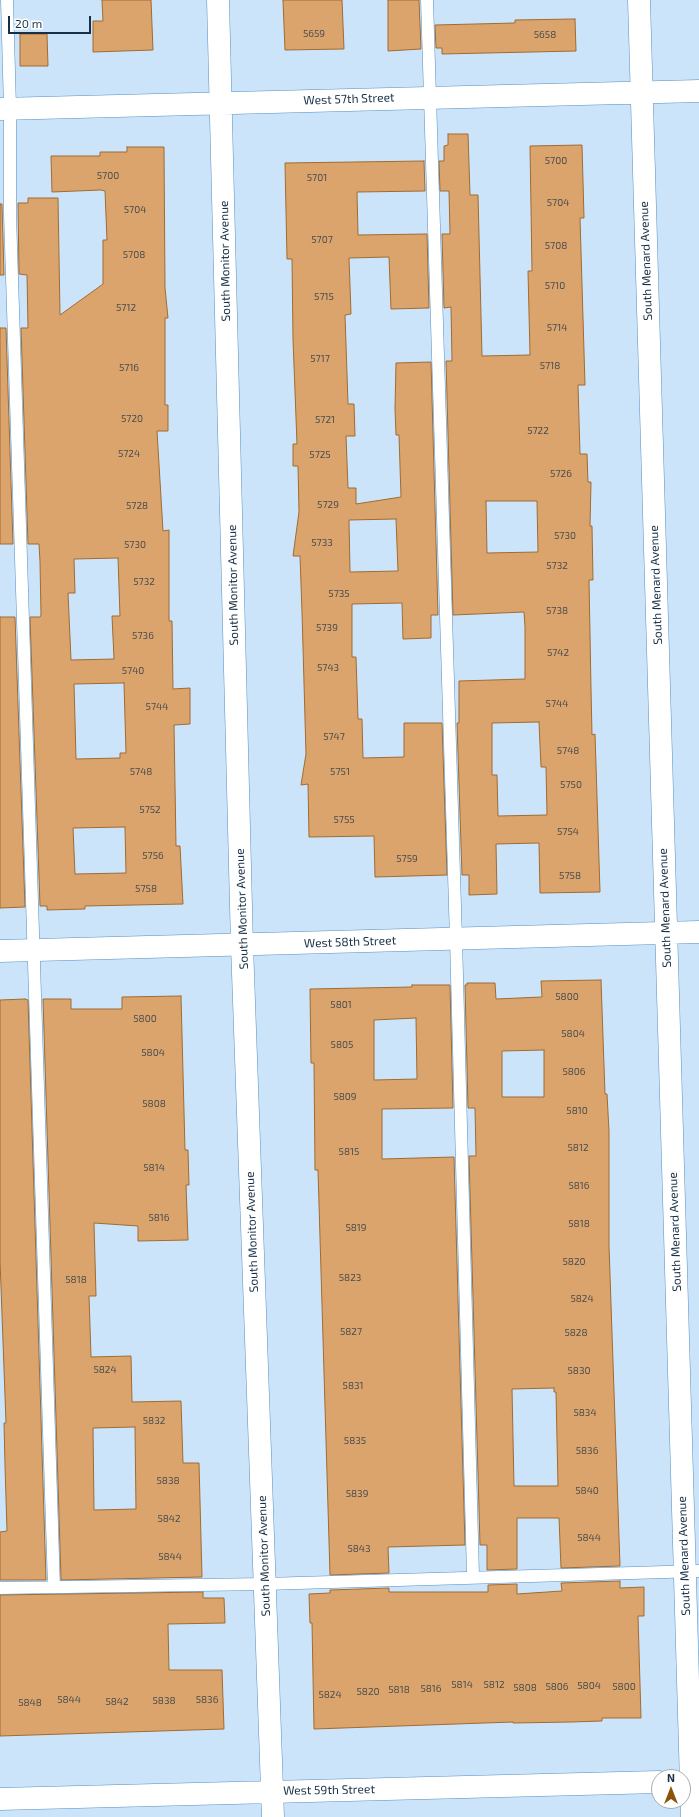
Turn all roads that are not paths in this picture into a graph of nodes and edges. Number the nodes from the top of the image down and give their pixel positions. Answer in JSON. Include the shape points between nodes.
{"nodes":[{"id":1,"x":7,"y":0,"type":"edge"},
{"id":2,"x":218,"y":0,"type":"edge"},
{"id":3,"x":427,"y":0,"type":"edge"},
{"id":4,"x":639,"y":0,"type":"edge"},
{"id":5,"x":699,"y":91,"type":"edge"},
{"id":6,"x":641,"y":92,"type":"junction"},
{"id":7,"x":430,"y":97,"type":"junction"},
{"id":8,"x":220,"y":103,"type":"junction"},
{"id":9,"x":5,"y":108,"type":"edge"},
{"id":10,"x":699,"y":932,"type":"edge"},
{"id":11,"x":666,"y":933,"type":"junction"},
{"id":12,"x":456,"y":939,"type":"junction"},
{"id":13,"x":242,"y":945,"type":"junction"},
{"id":14,"x":33,"y":950,"type":"junction"},
{"id":15,"x":0,"y":951,"type":"edge"},
{"id":16,"x":692,"y":1571,"type":"edge"},
{"id":17,"x":473,"y":1576,"type":"junction"},
{"id":18,"x":265,"y":1584,"type":"junction"},
{"id":19,"x":54,"y":1587,"type":"junction"},
{"id":20,"x":0,"y":1588,"type":"edge"},
{"id":21,"x":691,"y":1781,"type":"edge"},
{"id":22,"x":651,"y":1782,"type":"edge"},
{"id":23,"x":272,"y":1792,"type":"junction"},
{"id":24,"x":0,"y":1799,"type":"edge"},
{"id":25,"x":272,"y":1817,"type":"edge"},
{"id":26,"x":692,"y":1817,"type":"edge"}],
"edges":[{"from":1,"to":9,"type":"lane"},
{"from":2,"to":8,"type":"street","name":"South Monitor Avenue"},
{"from":3,"to":7,"type":"lane"},
{"from":4,"to":6,"type":"street","name":"South Menard Avenue"},
{"from":5,"to":6,"type":"street","name":"West 57th Street"},
{"from":6,"to":7,"type":"street","name":"West 57th Street"},
{"from":6,"to":11,"type":"street","name":"South Menard Avenue"},
{"from":7,"to":8,"type":"street","name":"West 57th Street"},
{"from":7,"to":12,"type":"lane"},
{"from":8,"to":9,"type":"street","name":"West 57th Street"},
{"from":8,"to":13,"type":"street","name":"South Monitor Avenue"},
{"from":9,"to":14,"type":"lane"},
{"from":10,"to":11,"type":"street","name":"West 58th Street"},
{"from":11,"to":12,"type":"street","name":"West 58th Street"},
{"from":11,"to":16,"type":"street","name":"South Menard Avenue"},
{"from":12,"to":13,"type":"street","name":"West 58th Street"},
{"from":12,"to":17,"type":"lane"},
{"from":13,"to":14,"type":"street","name":"West 58th Street"},
{"from":13,"to":18,"type":"street","name":"South Monitor Avenue"},
{"from":14,"to":15,"type":"street","name":"West 58th Street"},
{"from":14,"to":19,"type":"lane"},
{"from":16,"to":17,"type":"lane"},
{"from":16,"to":21,"type":"street","name":"South Menard Avenue"},
{"from":17,"to":18,"type":"lane"},
{"from":18,"to":19,"type":"lane"},
{"from":18,"to":23,"type":"street","name":"South Monitor Avenue"},
{"from":19,"to":20,"type":"lane"},
{"from":21,"to":26,"type":"street","name":"South Menard Avenue"},
{"from":22,"to":23,"type":"street","name":"West 59th Street"},
{"from":23,"to":24,"type":"street","name":"West 59th Street"},
{"from":23,"to":25,"type":"street","name":"South Monitor Avenue"}]}
